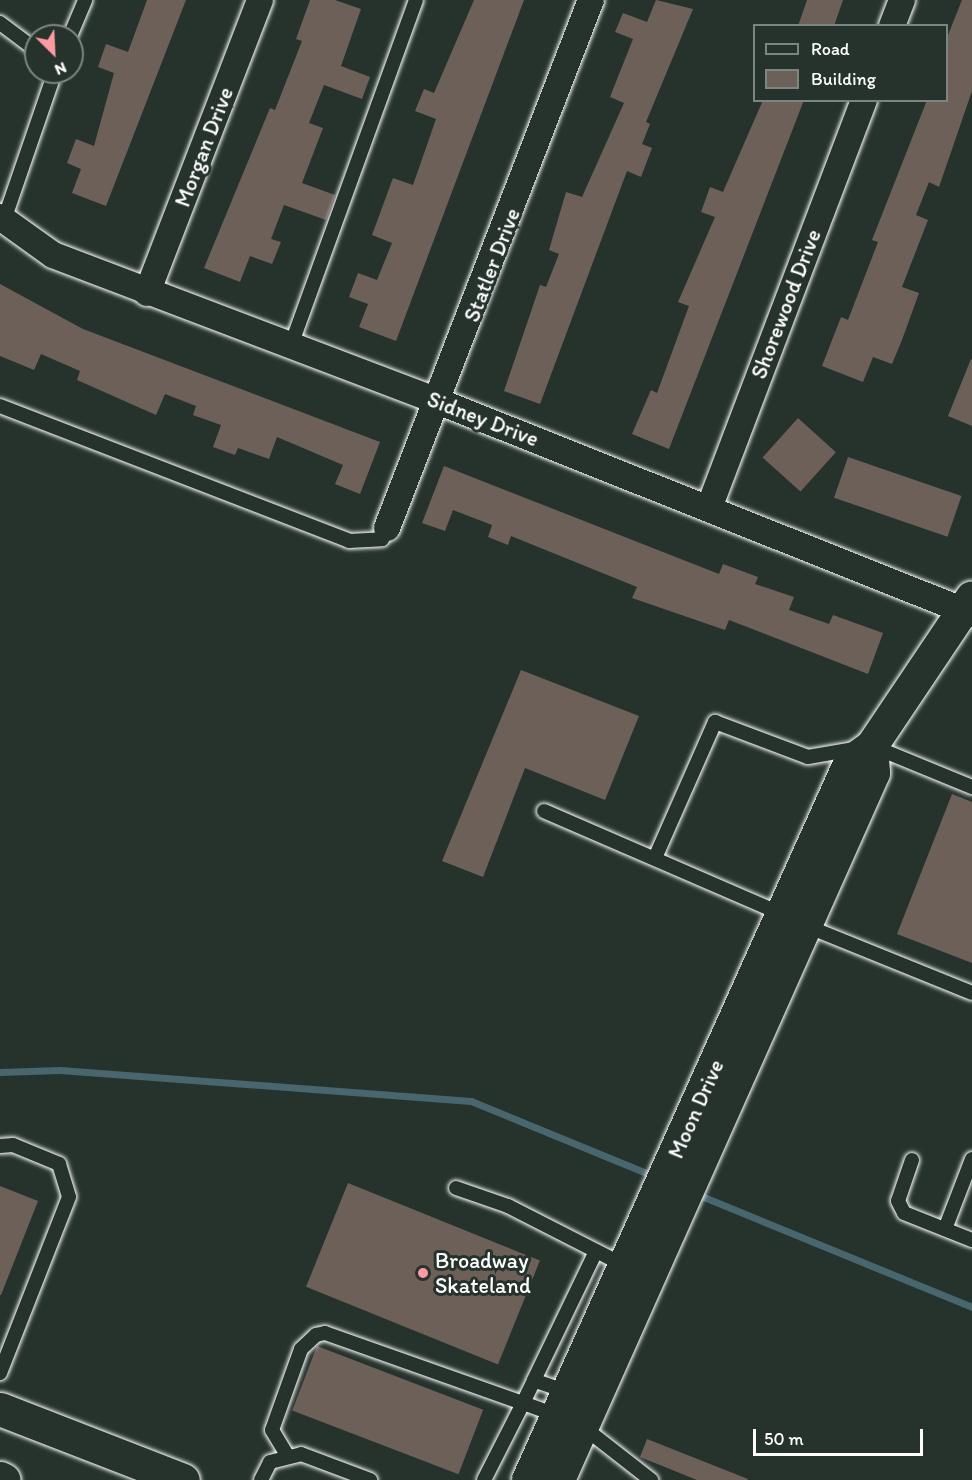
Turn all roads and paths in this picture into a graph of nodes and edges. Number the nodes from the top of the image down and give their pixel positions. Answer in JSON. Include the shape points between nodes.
{"nodes":[{"id":1,"x":85,"y":0,"type":"edge"},
{"id":2,"x":260,"y":0,"type":"edge"},
{"id":3,"x":416,"y":0,"type":"edge"},
{"id":4,"x":591,"y":0,"type":"edge"},
{"id":5,"x":902,"y":0,"type":"edge"},
{"id":6,"x":0,"y":23,"type":"edge"},
{"id":7,"x":75,"y":24,"type":"edge"},
{"id":8,"x":893,"y":24,"type":"edge"},
{"id":9,"x":24,"y":41,"type":"edge"},
{"id":10,"x":52,"y":84,"type":"edge"},
{"id":11,"x":863,"y":102,"type":"edge"},
{"id":12,"x":2,"y":218,"type":"edge"},
{"id":13,"x":147,"y":293,"type":"junction"},
{"id":14,"x":290,"y":348,"type":"junction"},
{"id":15,"x":440,"y":402,"type":"junction"},
{"id":16,"x":0,"y":406,"type":"edge"},
{"id":17,"x":709,"y":508,"type":"junction"},
{"id":18,"x":387,"y":528,"type":"joint"},
{"id":19,"x":970,"y":608,"type":"edge"},
{"id":20,"x":872,"y":746,"type":"junction"},
{"id":21,"x":972,"y":787,"type":"edge"},
{"id":22,"x":544,"y":811,"type":"dead end"},
{"id":23,"x":655,"y":858,"type":"junction"},
{"id":24,"x":794,"y":920,"type":"junction"},
{"id":25,"x":972,"y":993,"type":"edge"},
{"id":26,"x":0,"y":1146,"type":"edge"},
{"id":27,"x":972,"y":1159,"type":"edge"},
{"id":28,"x":912,"y":1161,"type":"dead end"},
{"id":29,"x":456,"y":1188,"type":"dead end"},
{"id":30,"x":945,"y":1229,"type":"junction"},
{"id":31,"x":972,"y":1240,"type":"edge"},
{"id":32,"x":595,"y":1253,"type":"junction"},
{"id":33,"x":638,"y":1271,"type":"junction"},
{"id":34,"x":0,"y":1373,"type":"edge"},
{"id":35,"x":534,"y":1380,"type":"junction"},
{"id":36,"x":524,"y":1403,"type":"junction"},
{"id":37,"x":0,"y":1409,"type":"edge"},
{"id":38,"x":575,"y":1409,"type":"junction"},
{"id":39,"x":287,"y":1455,"type":"junction"},
{"id":40,"x":0,"y":1478,"type":"edge"},
{"id":41,"x":4,"y":1480,"type":"edge"},
{"id":42,"x":183,"y":1480,"type":"edge"},
{"id":43,"x":261,"y":1480,"type":"edge"},
{"id":44,"x":370,"y":1480,"type":"edge"},
{"id":45,"x":484,"y":1480,"type":"edge"},
{"id":46,"x":528,"y":1480,"type":"edge"},
{"id":47,"x":559,"y":1480,"type":"edge"},
{"id":48,"x":651,"y":1480,"type":"edge"}],
"edges":[{"from":1,"to":7,"type":"lane"},
{"from":2,"to":13,"type":"street","name":"Morgan Drive"},
{"from":3,"to":14,"type":"lane"},
{"from":4,"to":15,"type":"street","name":"Statler Drive"},
{"from":5,"to":8,"type":"street"},
{"from":6,"to":9,"type":"lane"},
{"from":10,"to":12,"type":"lane"},
{"from":11,"to":17,"type":"street","name":"Shorewood Drive"},
{"from":12,"to":13,"type":"street","name":"Sidney Drive","via":[[53,255]]},
{"from":13,"to":14,"type":"street","name":"Sidney Drive"},
{"from":14,"to":15,"type":"street","name":"Sidney Drive"},
{"from":15,"to":17,"type":"street","name":"Sidney Drive"},
{"from":15,"to":18,"type":"street","name":"Statler Drive"},
{"from":16,"to":18,"type":"lane","via":[[349,541],[382,540]]},
{"from":17,"to":19,"type":"street","name":"Sidney Drive"},
{"from":19,"to":20,"type":"street"},
{"from":20,"to":21,"type":"lane"},
{"from":20,"to":23,"type":"lane","via":[[808,757],[715,722]]},
{"from":20,"to":24,"type":"street","name":"Moon Drive","via":[[874,772]]},
{"from":22,"to":23,"type":"lane"},
{"from":23,"to":24,"type":"lane"},
{"from":24,"to":25,"type":"lane"},
{"from":24,"to":33,"type":"street","name":"Moon Drive"},
{"from":26,"to":34,"type":"lane","via":[[13,1145],[59,1164],[69,1197]]},
{"from":27,"to":30,"type":"lane"},
{"from":28,"to":30,"type":"lane","via":[[898,1201],[904,1213]]},
{"from":29,"to":32,"type":"lane","via":[[508,1206]]},
{"from":30,"to":31,"type":"lane"},
{"from":32,"to":33,"type":"lane"},
{"from":32,"to":35,"type":"lane"},
{"from":33,"to":38,"type":"street","name":"Moon Drive"},
{"from":35,"to":36,"type":"lane"},
{"from":35,"to":38,"type":"lane"},
{"from":36,"to":38,"type":"lane"},
{"from":36,"to":39,"type":"lane","via":[[325,1333],[316,1335],[301,1349],[272,1430]]},
{"from":36,"to":45,"type":"lane"},
{"from":37,"to":42,"type":"main road"},
{"from":38,"to":46,"type":"street","name":"Moon Drive"},
{"from":38,"to":47,"type":"street","name":"Moon Drive"},
{"from":38,"to":48,"type":"lane"},
{"from":39,"to":43,"type":"lane","via":[[270,1462]]},
{"from":39,"to":44,"type":"lane","via":[[301,1454]]},
{"from":40,"to":41,"type":"main road"}]}
